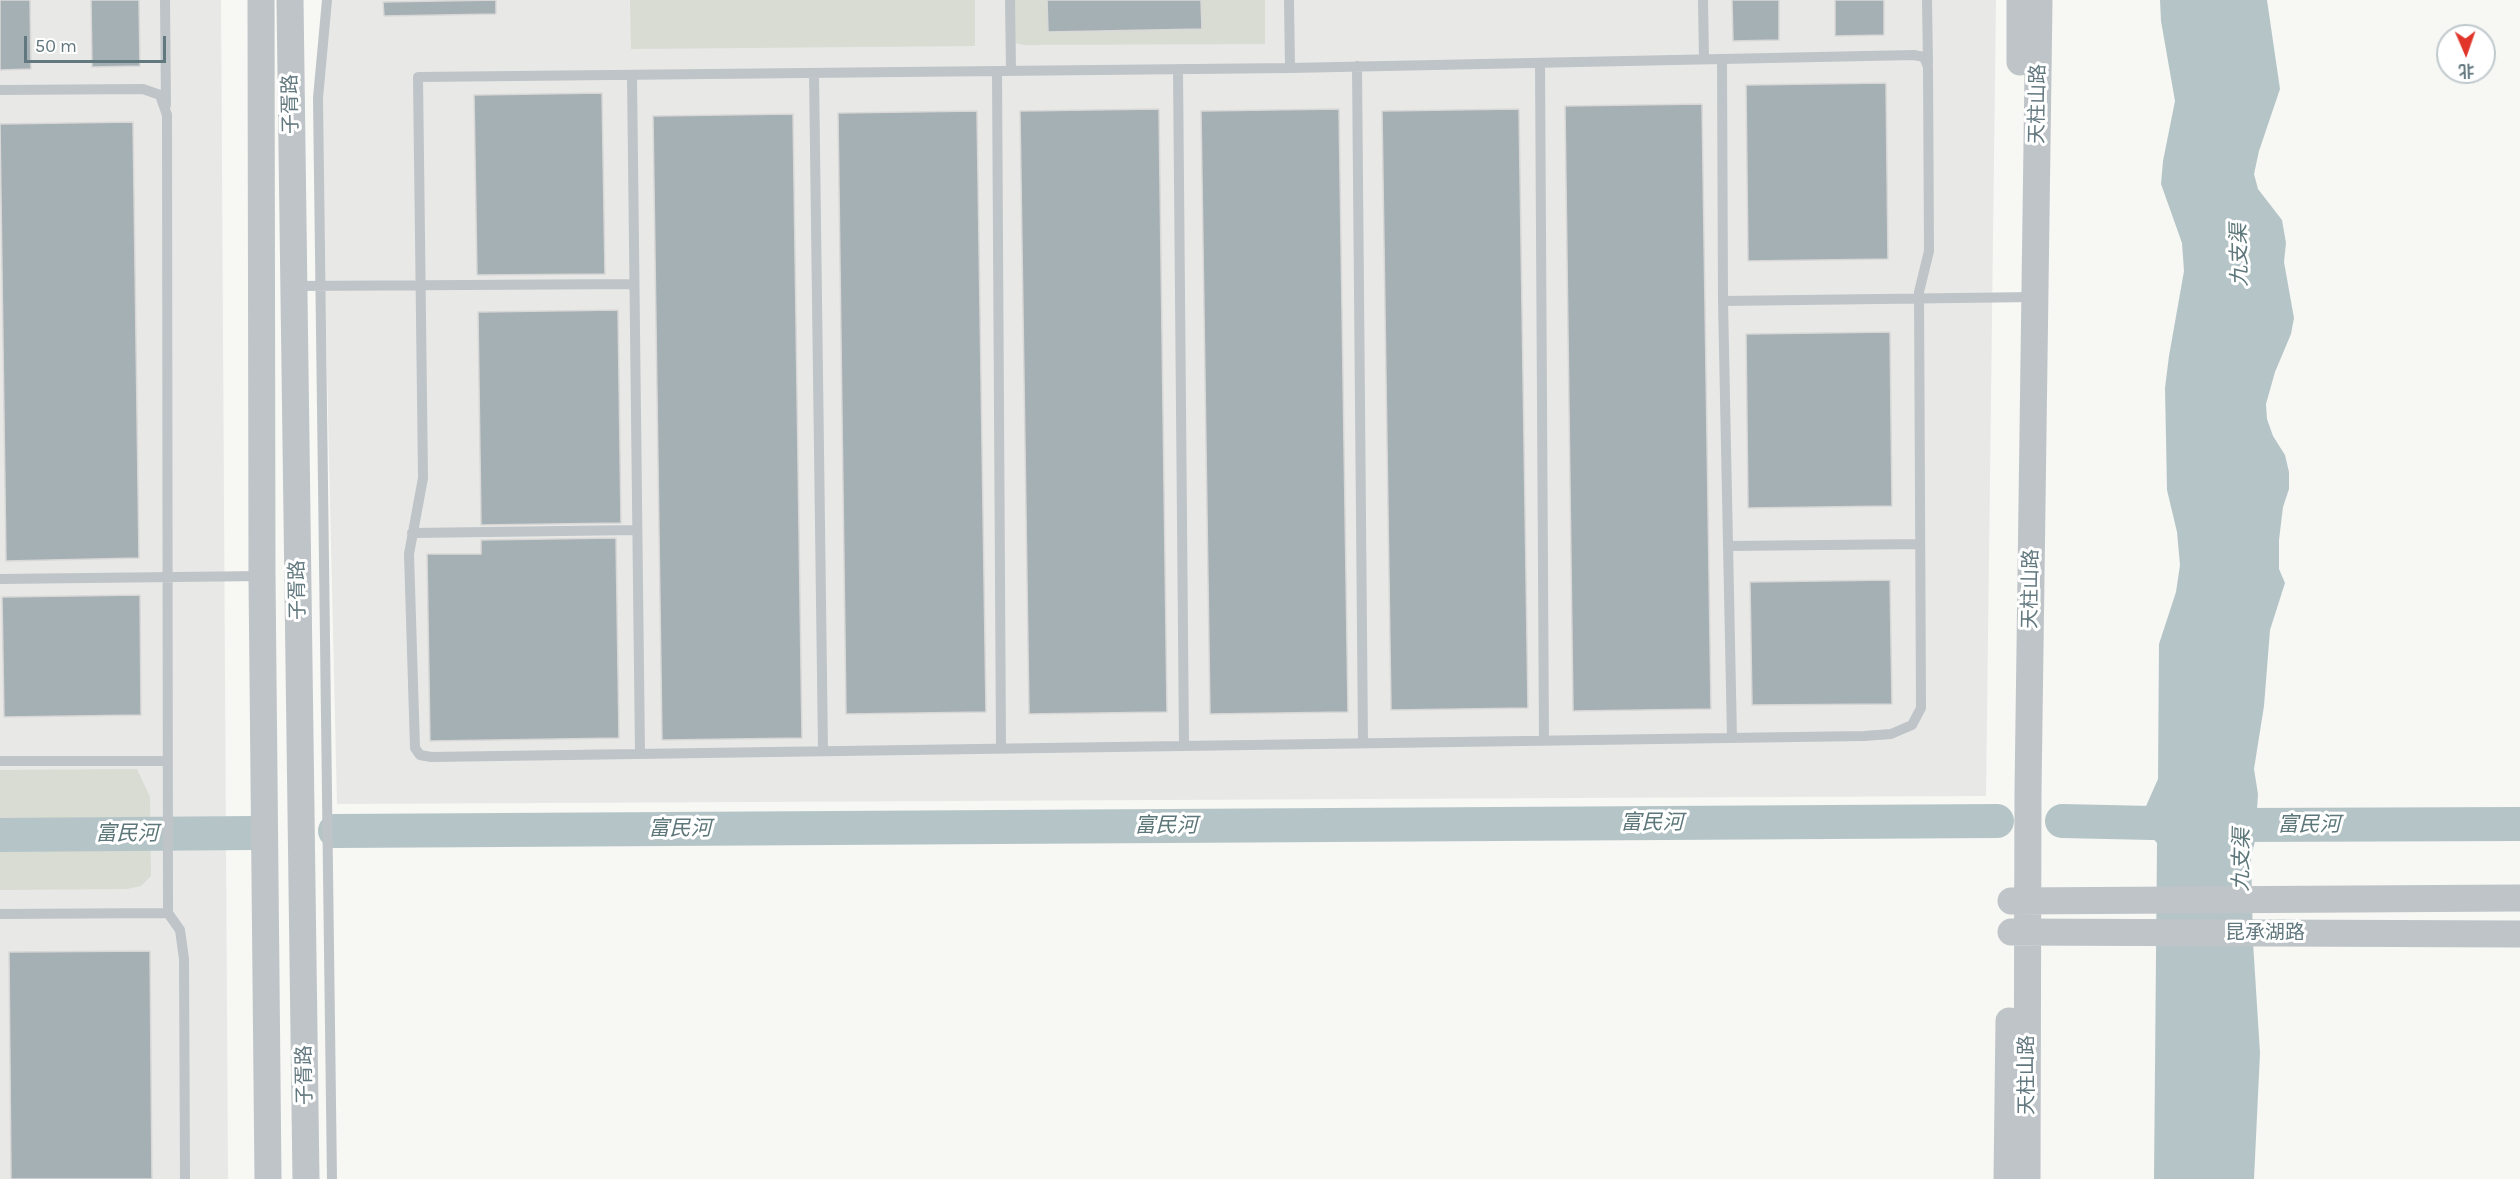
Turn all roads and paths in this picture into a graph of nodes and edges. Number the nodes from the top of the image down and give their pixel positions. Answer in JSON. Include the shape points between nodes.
{"nodes":[{"id":1,"x":165,"y":0,"type":"edge"},
{"id":2,"x":261,"y":0,"type":"edge"},
{"id":3,"x":290,"y":0,"type":"edge"},
{"id":4,"x":327,"y":0,"type":"edge"},
{"id":5,"x":1010,"y":0,"type":"edge"},
{"id":6,"x":1289,"y":0,"type":"edge"},
{"id":7,"x":1703,"y":0,"type":"edge"},
{"id":8,"x":1927,"y":0,"type":"edge"},
{"id":9,"x":2020,"y":0,"type":"edge"},
{"id":10,"x":2039,"y":0,"type":"edge"},
{"id":11,"x":1704,"y":59,"type":"junction"},
{"id":12,"x":1722,"y":59,"type":"junction"},
{"id":13,"x":1540,"y":63,"type":"junction"},
{"id":14,"x":1357,"y":66,"type":"junction"},
{"id":15,"x":1928,"y":67,"type":"junction"},
{"id":16,"x":1290,"y":68,"type":"junction"},
{"id":17,"x":1178,"y":69,"type":"junction"},
{"id":18,"x":1011,"y":70,"type":"junction"},
{"id":19,"x":997,"y":71,"type":"junction"},
{"id":20,"x":814,"y":73,"type":"junction"},
{"id":21,"x":632,"y":75,"type":"junction"},
{"id":22,"x":0,"y":90,"type":"edge"},
{"id":23,"x":167,"y":115,"type":"junction"},
{"id":24,"x":634,"y":284,"type":"junction"},
{"id":25,"x":421,"y":285,"type":"junction"},
{"id":26,"x":293,"y":286,"type":"junction"},
{"id":27,"x":321,"y":286,"type":"junction"},
{"id":28,"x":2026,"y":297,"type":"junction"},
{"id":29,"x":1919,"y":298,"type":"junction"},
{"id":30,"x":1723,"y":301,"type":"junction"},
{"id":31,"x":637,"y":530,"type":"junction"},
{"id":32,"x":412,"y":534,"type":"junction"},
{"id":33,"x":1920,"y":544,"type":"junction"},
{"id":34,"x":1728,"y":546,"type":"junction"},
{"id":35,"x":262,"y":576,"type":"junction"},
{"id":36,"x":168,"y":577,"type":"junction"},
{"id":37,"x":0,"y":579,"type":"edge"},
{"id":38,"x":1732,"y":738,"type":"junction"},
{"id":39,"x":1544,"y":741,"type":"junction"},
{"id":40,"x":1363,"y":743,"type":"junction"},
{"id":41,"x":1184,"y":746,"type":"junction"},
{"id":42,"x":1001,"y":748,"type":"junction"},
{"id":43,"x":823,"y":751,"type":"junction"},
{"id":44,"x":640,"y":754,"type":"junction"},
{"id":45,"x":0,"y":761,"type":"edge"},
{"id":46,"x":168,"y":761,"type":"junction"},
{"id":47,"x":2520,"y":898,"type":"edge"},
{"id":48,"x":2019,"y":900,"type":"junction"},
{"id":49,"x":168,"y":913,"type":"junction"},
{"id":50,"x":0,"y":914,"type":"edge"},
{"id":51,"x":2019,"y":933,"type":"junction"},
{"id":52,"x":2520,"y":934,"type":"edge"},
{"id":53,"x":185,"y":1179,"type":"edge"},
{"id":54,"x":268,"y":1179,"type":"edge"},
{"id":55,"x":306,"y":1179,"type":"edge"},
{"id":56,"x":332,"y":1179,"type":"edge"},
{"id":57,"x":2007,"y":1179,"type":"edge"},
{"id":58,"x":2027,"y":1179,"type":"edge"}],
"edges":[{"from":1,"to":23,"type":"lane"},
{"from":2,"to":35,"type":"street","name":"子胥路"},
{"from":3,"to":26,"type":"street","name":"子胥路"},
{"from":4,"to":27,"type":"lane","via":[[318,98]]},
{"from":5,"to":18,"type":"lane"},
{"from":6,"to":16,"type":"lane"},
{"from":7,"to":11,"type":"lane"},
{"from":8,"to":15,"type":"lane"},
{"from":9,"to":28,"type":"street","name":"天柱山路"},
{"from":10,"to":28,"type":"street","name":"天柱山路"},
{"from":11,"to":12,"type":"lane"},
{"from":11,"to":13,"type":"lane"},
{"from":12,"to":15,"type":"lane","via":[[1914,55],[1924,57]]},
{"from":12,"to":30,"type":"lane"},
{"from":13,"to":14,"type":"lane"},
{"from":13,"to":39,"type":"lane"},
{"from":14,"to":16,"type":"lane"},
{"from":14,"to":40,"type":"lane"},
{"from":15,"to":29,"type":"lane","via":[[1929,251]]},
{"from":16,"to":17,"type":"lane"},
{"from":17,"to":18,"type":"lane"},
{"from":17,"to":41,"type":"lane"},
{"from":18,"to":19,"type":"lane"},
{"from":19,"to":20,"type":"lane"},
{"from":19,"to":42,"type":"lane"},
{"from":20,"to":21,"type":"lane"},
{"from":20,"to":43,"type":"lane"},
{"from":21,"to":24,"type":"lane"},
{"from":21,"to":25,"type":"lane","via":[[418,77]]},
{"from":22,"to":23,"type":"lane","via":[[143,89],[160,95]]},
{"from":23,"to":36,"type":"lane"},
{"from":24,"to":25,"type":"lane"},
{"from":24,"to":31,"type":"lane"},
{"from":25,"to":27,"type":"lane"},
{"from":25,"to":32,"type":"lane","via":[[423,478]]},
{"from":26,"to":27,"type":"lane"},
{"from":26,"to":55,"type":"street","name":"子胥路"},
{"from":27,"to":56,"type":"lane"},
{"from":28,"to":29,"type":"lane"},
{"from":28,"to":48,"type":"street","name":"天柱山路"},
{"from":29,"to":30,"type":"lane"},
{"from":29,"to":33,"type":"lane"},
{"from":30,"to":34,"type":"lane"},
{"from":31,"to":32,"type":"lane"},
{"from":31,"to":44,"type":"lane"},
{"from":32,"to":44,"type":"lane","via":[[409,554],[414,736],[420,755]]},
{"from":33,"to":34,"type":"lane"},
{"from":33,"to":38,"type":"lane","via":[[1921,708],[1912,725],[1891,734]]},
{"from":34,"to":38,"type":"lane"},
{"from":35,"to":36,"type":"lane"},
{"from":35,"to":54,"type":"street","name":"子胥路"},
{"from":36,"to":37,"type":"lane"},
{"from":36,"to":46,"type":"lane"},
{"from":38,"to":39,"type":"lane"},
{"from":39,"to":40,"type":"lane"},
{"from":40,"to":41,"type":"lane"},
{"from":41,"to":42,"type":"lane"},
{"from":42,"to":43,"type":"lane"},
{"from":43,"to":44,"type":"lane"},
{"from":45,"to":46,"type":"lane"},
{"from":46,"to":49,"type":"lane"},
{"from":47,"to":48,"type":"street","name":"昆承湖路"},
{"from":48,"to":51,"type":"street","name":"天柱山路"},
{"from":49,"to":50,"type":"lane"},
{"from":49,"to":53,"type":"lane","via":[[180,930],[184,959]]},
{"from":51,"to":52,"type":"street","name":"昆承湖路"},
{"from":51,"to":57,"type":"street","name":"天柱山路"},
{"from":51,"to":58,"type":"street","name":"天柱山路"}]}
